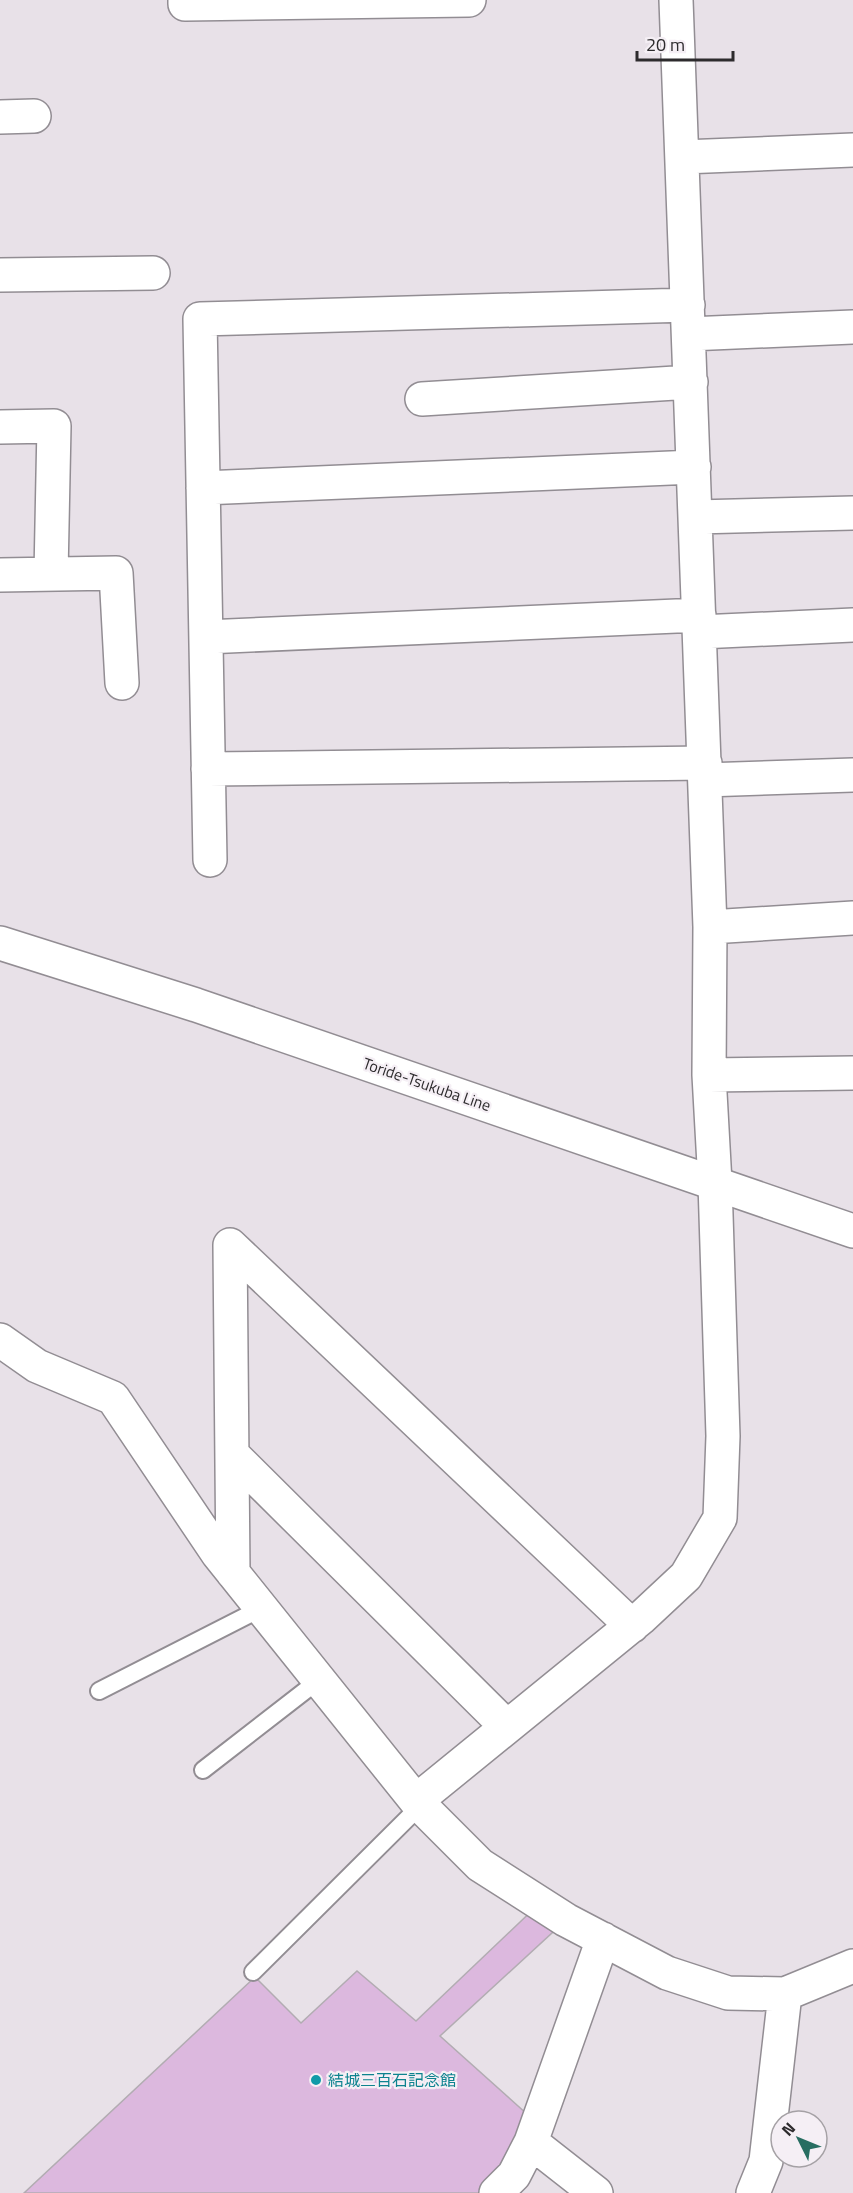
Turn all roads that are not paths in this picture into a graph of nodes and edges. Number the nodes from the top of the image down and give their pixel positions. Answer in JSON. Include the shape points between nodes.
{"nodes":[{"id":1,"x":185,"y":0,"type":"edge"},
{"id":2,"x":469,"y":0,"type":"edge"},
{"id":3,"x":676,"y":0,"type":"edge"},
{"id":4,"x":34,"y":116,"type":"dead end"},
{"id":5,"x":0,"y":117,"type":"edge"},
{"id":6,"x":853,"y":150,"type":"edge"},
{"id":7,"x":682,"y":157,"type":"junction"},
{"id":8,"x":153,"y":273,"type":"dead end"},
{"id":9,"x":0,"y":275,"type":"edge"},
{"id":10,"x":688,"y":320,"type":"junction"},
{"id":11,"x":853,"y":327,"type":"edge"},
{"id":12,"x":691,"y":382,"type":"junction"},
{"id":13,"x":422,"y":399,"type":"dead end"},
{"id":14,"x":0,"y":427,"type":"edge"},
{"id":15,"x":694,"y":467,"type":"junction"},
{"id":16,"x":203,"y":488,"type":"junction"},
{"id":17,"x":853,"y":513,"type":"edge"},
{"id":18,"x":696,"y":518,"type":"junction"},
{"id":19,"x":51,"y":574,"type":"junction"},
{"id":20,"x":0,"y":575,"type":"edge"},
{"id":21,"x":700,"y":624,"type":"junction"},
{"id":22,"x":853,"y":625,"type":"edge"},
{"id":23,"x":206,"y":638,"type":"junction"},
{"id":24,"x":122,"y":683,"type":"dead end"},
{"id":25,"x":208,"y":769,"type":"junction"},
{"id":26,"x":705,"y":772,"type":"junction"},
{"id":27,"x":853,"y":775,"type":"edge"},
{"id":28,"x":210,"y":860,"type":"dead end"},
{"id":29,"x":853,"y":918,"type":"edge"},
{"id":30,"x":710,"y":927,"type":"junction"},
{"id":31,"x":0,"y":943,"type":"edge"},
{"id":32,"x":853,"y":1073,"type":"edge"},
{"id":33,"x":709,"y":1075,"type":"junction"},
{"id":34,"x":716,"y":1183,"type":"junction"},
{"id":35,"x":853,"y":1231,"type":"edge"},
{"id":36,"x":0,"y":1340,"type":"edge"},
{"id":37,"x":232,"y":1454,"type":"junction"},
{"id":38,"x":233,"y":1573,"type":"junction"},
{"id":39,"x":262,"y":1608,"type":"junction"},
{"id":40,"x":632,"y":1626,"type":"junction"},
{"id":41,"x":319,"y":1680,"type":"junction"},
{"id":42,"x":99,"y":1691,"type":"dead end"},
{"id":43,"x":507,"y":1727,"type":"junction"},
{"id":44,"x":203,"y":1770,"type":"dead end"},
{"id":45,"x":418,"y":1803,"type":"junction"},
{"id":46,"x":603,"y":1939,"type":"junction"},
{"id":47,"x":853,"y":1966,"type":"edge"},
{"id":48,"x":253,"y":1972,"type":"dead end"},
{"id":49,"x":785,"y":1995,"type":"junction"},
{"id":50,"x":531,"y":2142,"type":"junction"},
{"id":51,"x":496,"y":2193,"type":"edge"},
{"id":52,"x":596,"y":2193,"type":"edge"},
{"id":53,"x":753,"y":2193,"type":"edge"}],
"edges":[{"from":1,"to":2,"type":"street","via":[[185,4]]},
{"from":3,"to":7,"type":"street"},
{"from":4,"to":5,"type":"street"},
{"from":6,"to":7,"type":"street"},
{"from":7,"to":10,"type":"street"},
{"from":8,"to":9,"type":"street"},
{"from":10,"to":11,"type":"street"},
{"from":10,"to":12,"type":"street"},
{"from":10,"to":16,"type":"street","via":[[200,319]]},
{"from":12,"to":13,"type":"street"},
{"from":12,"to":15,"type":"street"},
{"from":14,"to":19,"type":"street","via":[[54,426]]},
{"from":15,"to":16,"type":"street"},
{"from":15,"to":18,"type":"street"},
{"from":16,"to":23,"type":"street"},
{"from":17,"to":18,"type":"street"},
{"from":18,"to":21,"type":"street"},
{"from":19,"to":20,"type":"street"},
{"from":19,"to":24,"type":"street","via":[[116,573]]},
{"from":21,"to":22,"type":"street"},
{"from":21,"to":23,"type":"street"},
{"from":21,"to":26,"type":"street"},
{"from":23,"to":25,"type":"street"},
{"from":25,"to":26,"type":"street"},
{"from":25,"to":28,"type":"street"},
{"from":26,"to":27,"type":"street"},
{"from":26,"to":30,"type":"street"},
{"from":29,"to":30,"type":"street"},
{"from":30,"to":33,"type":"street"},
{"from":31,"to":34,"type":"street","name":"Toride-Tsukuba Line","via":[[208,1009]]},
{"from":32,"to":33,"type":"street"},
{"from":33,"to":34,"type":"street"},
{"from":34,"to":35,"type":"street","name":"Toride-Tsukuba Line"},
{"from":34,"to":40,"type":"street","via":[[723,1436],[720,1518],[686,1576]]},
{"from":36,"to":38,"type":"street","via":[[37,1366],[113,1398]]},
{"from":37,"to":38,"type":"street"},
{"from":37,"to":40,"type":"street","via":[[230,1245]]},
{"from":37,"to":43,"type":"street"},
{"from":38,"to":39,"type":"street"},
{"from":39,"to":41,"type":"street"},
{"from":39,"to":42,"type":"lane"},
{"from":40,"to":43,"type":"street"},
{"from":41,"to":44,"type":"lane"},
{"from":41,"to":45,"type":"street"},
{"from":43,"to":45,"type":"street"},
{"from":45,"to":46,"type":"street","via":[[480,1865]]},
{"from":45,"to":48,"type":"lane"},
{"from":46,"to":49,"type":"street","via":[[667,1973],[728,1993]]},
{"from":46,"to":50,"type":"street"},
{"from":47,"to":49,"type":"street"},
{"from":49,"to":53,"type":"street","via":[[766,2161]]},
{"from":50,"to":51,"type":"street","via":[[514,2175]]},
{"from":50,"to":52,"type":"street"}]}
